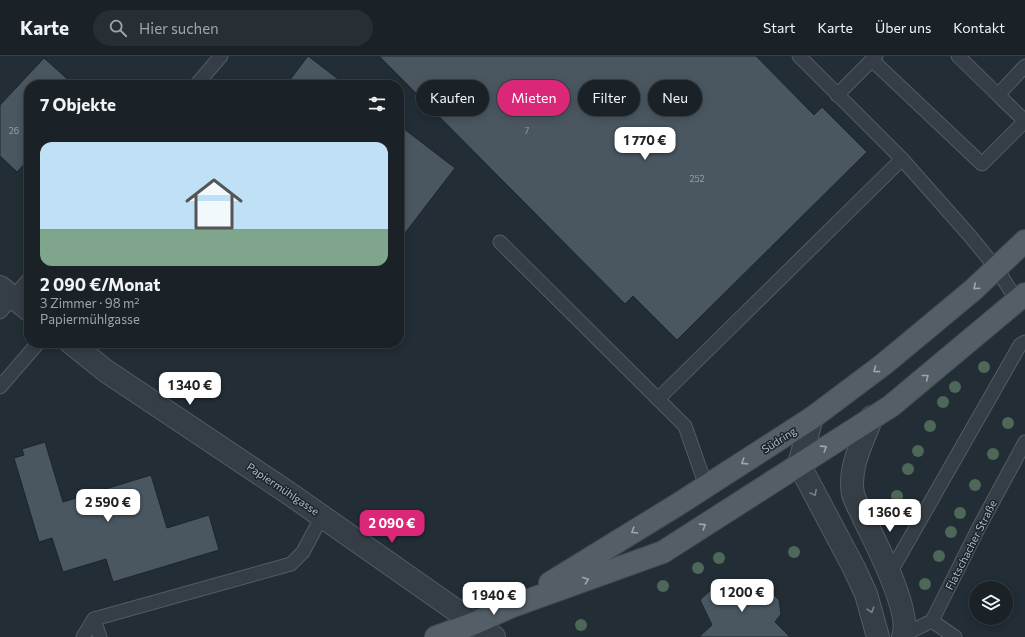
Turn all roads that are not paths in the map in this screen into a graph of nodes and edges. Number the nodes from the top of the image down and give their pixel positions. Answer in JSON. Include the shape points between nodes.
{"nodes":[{"id":1,"x":221,"y":56,"type":"edge"},
{"id":2,"x":799,"y":56,"type":"edge"},
{"id":3,"x":958,"y":56,"type":"edge"},
{"id":4,"x":874,"y":58,"type":"edge"},
{"id":5,"x":1025,"y":66,"type":"edge"},
{"id":6,"x":200,"y":80,"type":"edge"},
{"id":7,"x":837,"y":95,"type":"junction"},
{"id":8,"x":998,"y":95,"type":"junction"},
{"id":9,"x":1025,"y":121,"type":"edge"},
{"id":10,"x":902,"y":159,"type":"junction"},
{"id":11,"x":1025,"y":241,"type":"edge"},
{"id":12,"x":500,"y":242,"type":"dead end"},
{"id":13,"x":997,"y":269,"type":"junction"},
{"id":14,"x":24,"y":285,"type":"edge"},
{"id":15,"x":1021,"y":298,"type":"edge"},
{"id":16,"x":11,"y":301,"type":"edge"},
{"id":17,"x":1025,"y":342,"type":"edge"},
{"id":18,"x":34,"y":348,"type":"edge"},
{"id":19,"x":77,"y":348,"type":"edge"},
{"id":20,"x":0,"y":387,"type":"edge"},
{"id":21,"x":658,"y":399,"type":"junction"},
{"id":22,"x":872,"y":417,"type":"junction"},
{"id":23,"x":812,"y":418,"type":"junction"},
{"id":24,"x":1025,"y":442,"type":"edge"},
{"id":25,"x":799,"y":464,"type":"junction"},
{"id":26,"x":706,"y":486,"type":"junction"},
{"id":27,"x":322,"y":516,"type":"junction"},
{"id":28,"x":890,"y":573,"type":"junction"},
{"id":29,"x":510,"y":607,"type":"junction"},
{"id":30,"x":94,"y":620,"type":"junction"},
{"id":31,"x":932,"y":621,"type":"junction"},
{"id":32,"x":475,"y":623,"type":"junction"},
{"id":33,"x":902,"y":636,"type":"edge"},
{"id":34,"x":83,"y":637,"type":"edge"},
{"id":35,"x":100,"y":637,"type":"edge"},
{"id":36,"x":436,"y":637,"type":"edge"},
{"id":37,"x":494,"y":637,"type":"edge"},
{"id":38,"x":878,"y":637,"type":"edge"},
{"id":39,"x":955,"y":637,"type":"edge"}],
"edges":[{"from":1,"to":6,"type":"lane"},
{"from":2,"to":7,"type":"lane"},
{"from":3,"to":8,"type":"lane"},
{"from":4,"to":7,"type":"lane"},
{"from":4,"to":9,"type":"lane","via":[[982,164]]},
{"from":5,"to":8,"type":"lane"},
{"from":7,"to":10,"type":"lane"},
{"from":8,"to":9,"type":"lane"},
{"from":10,"to":13,"type":"lane"},
{"from":10,"to":21,"type":"lane"},
{"from":11,"to":13,"type":"main road","name":"Südring"},
{"from":12,"to":21,"type":"lane"},
{"from":13,"to":15,"type":"lane"},
{"from":13,"to":23,"type":"main road","name":"Südring","one_way":true,"via":[[884,364]]},
{"from":14,"to":16,"type":"lane"},
{"from":22,"to":15,"type":"main road","name":"Südring","one_way":true,"via":[[891,406]]},
{"from":17,"to":28,"type":"lane","via":[[1020,345]]},
{"from":18,"to":20,"type":"lane"},
{"from":19,"to":27,"type":"street","name":"Papiermühlgasse","via":[[106,371]]},
{"from":21,"to":26,"type":"lane","via":[[685,426]]},
{"from":25,"to":22,"type":"main road","name":"Südring","one_way":true},
{"from":22,"to":28,"type":"street","via":[[852,476],[853,495]]},
{"from":23,"to":25,"type":"street"},
{"from":23,"to":26,"type":"main road","name":"Südring","one_way":true},
{"from":24,"to":31,"type":"lane","name":"Flatschacher Straße"},
{"from":29,"to":25,"type":"main road","name":"Südring","one_way":true,"via":[[663,552]]},
{"from":25,"to":38,"type":"street","one_way":true,"via":[[866,594]]},
{"from":26,"to":29,"type":"main road","name":"Südring","one_way":true},
{"from":27,"to":30,"type":"lane","via":[[303,552],[291,564]]},
{"from":27,"to":32,"type":"street","name":"Papiermühlgasse"},
{"from":28,"to":33,"type":"street","via":[[903,612]]},
{"from":29,"to":32,"type":"main road","name":"Südring"},
{"from":30,"to":34,"type":"lane"},
{"from":30,"to":35,"type":"lane"},
{"from":31,"to":33,"type":"lane"},
{"from":31,"to":39,"type":"lane"},
{"from":32,"to":36,"type":"main road","name":"Südring"},
{"from":32,"to":37,"type":"street","name":"Papiermühlgasse"}]}
